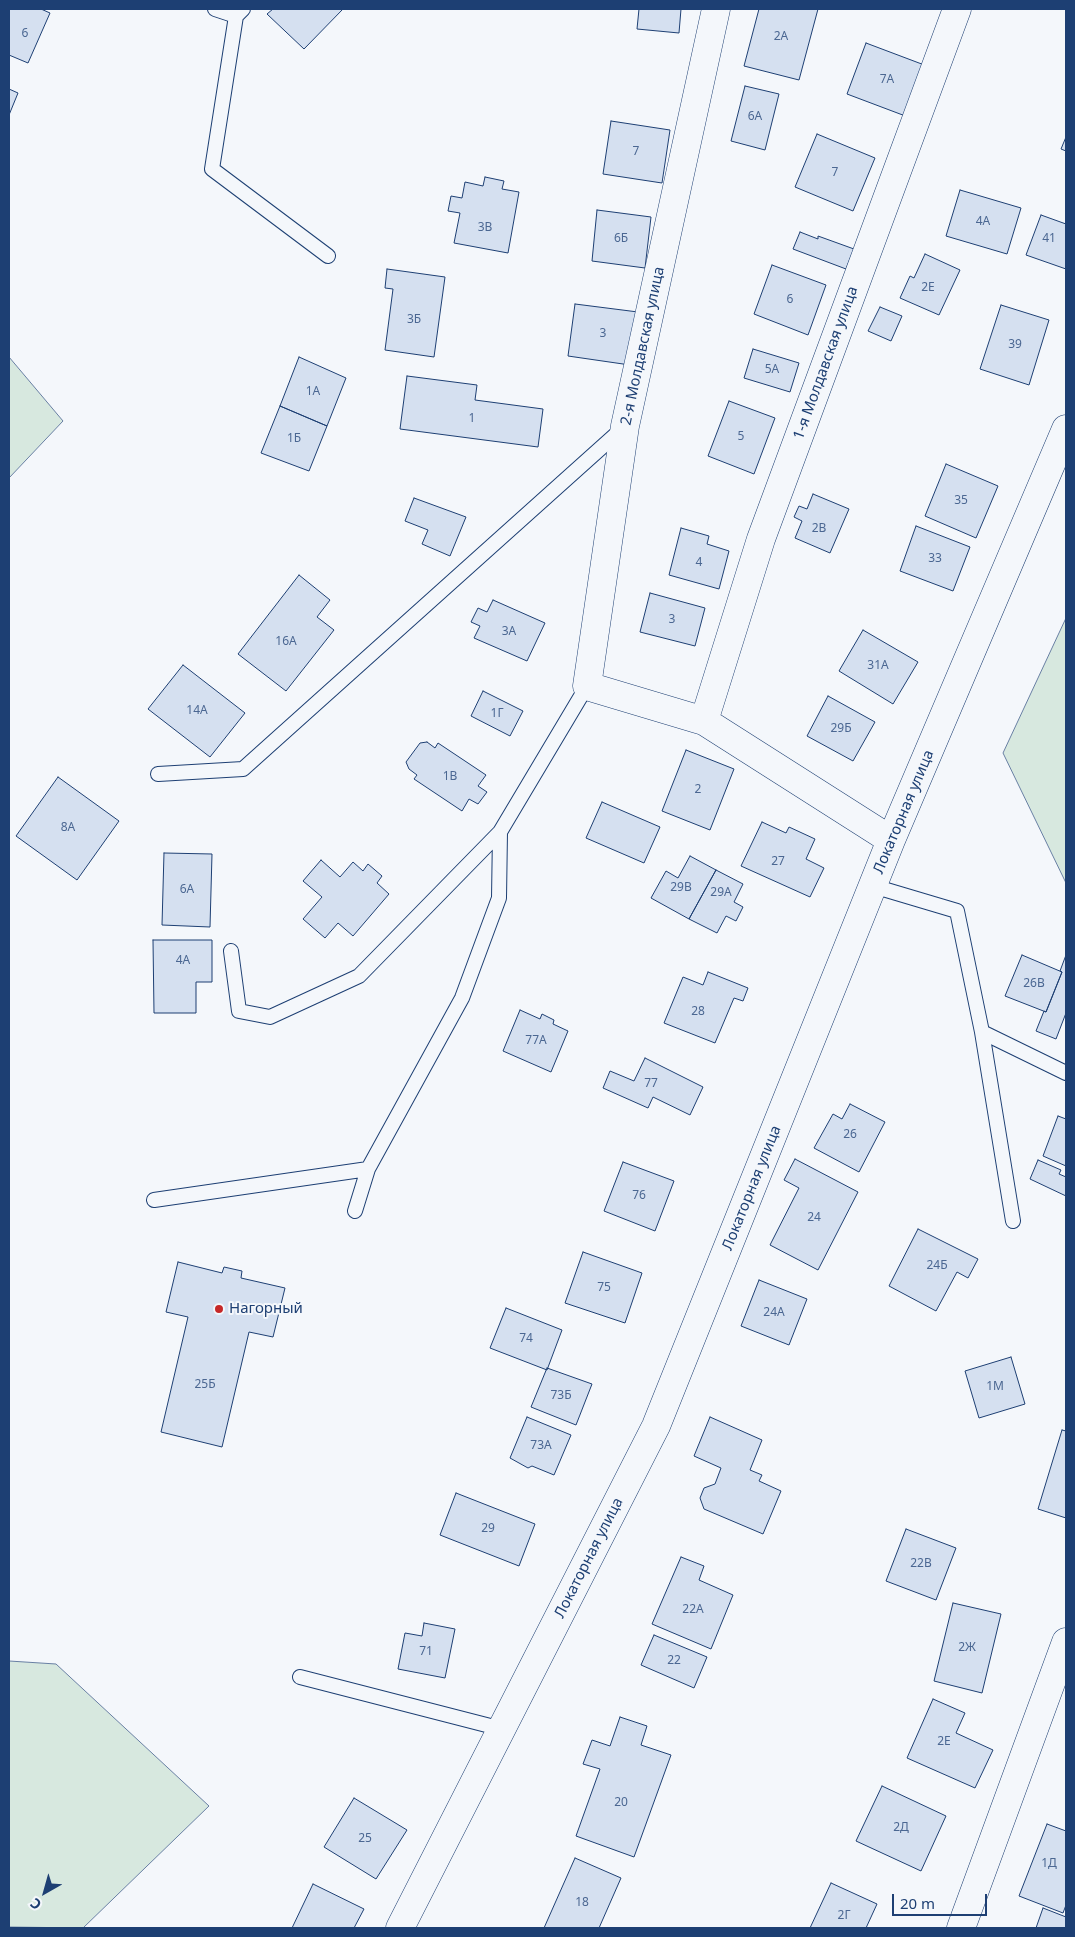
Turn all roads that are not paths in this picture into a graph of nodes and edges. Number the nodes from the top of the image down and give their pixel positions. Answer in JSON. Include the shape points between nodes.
{"nodes":[{"id":1,"x":215,"y":9,"type":"edge"},
{"id":2,"x":716,"y":9,"type":"edge"},
{"id":3,"x":957,"y":9,"type":"edge"},
{"id":4,"x":239,"y":12,"type":"edge"},
{"id":5,"x":328,"y":256,"type":"dead end"},
{"id":6,"x":625,"y":426,"type":"junction"},
{"id":7,"x":1066,"y":429,"type":"edge"},
{"id":8,"x":587,"y":686,"type":"junction"},
{"id":9,"x":704,"y":721,"type":"junction"},
{"id":10,"x":158,"y":774,"type":"dead end"},
{"id":11,"x":500,"y":832,"type":"junction"},
{"id":12,"x":892,"y":840,"type":"junction"},
{"id":13,"x":873,"y":886,"type":"junction"},
{"id":14,"x":231,"y":951,"type":"dead end"},
{"id":15,"x":982,"y":1032,"type":"junction"},
{"id":16,"x":1066,"y":1073,"type":"edge"},
{"id":17,"x":368,"y":1169,"type":"junction"},
{"id":18,"x":154,"y":1200,"type":"dead end"},
{"id":19,"x":355,"y":1211,"type":"dead end"},
{"id":20,"x":1013,"y":1221,"type":"dead end"},
{"id":21,"x":1066,"y":1642,"type":"edge"},
{"id":22,"x":300,"y":1677,"type":"dead end"},
{"id":23,"x":502,"y":1729,"type":"junction"},
{"id":24,"x":400,"y":1928,"type":"edge"},
{"id":25,"x":961,"y":1928,"type":"edge"}],
"edges":[{"from":1,"to":4,"type":"lane"},
{"from":2,"to":6,"type":"street","name":"2-я Молдавская улица"},
{"from":3,"to":9,"type":"street","name":"1-я Молдавская улица","via":[[761,539]]},
{"from":4,"to":5,"type":"lane","via":[[212,169]]},
{"from":6,"to":8,"type":"street","name":"2-я Молдавская улица"},
{"from":6,"to":10,"type":"lane","via":[[243,769]]},
{"from":7,"to":12,"type":"street","name":"Локаторная улица"},
{"from":8,"to":9,"type":"street"},
{"from":8,"to":11,"type":"lane"},
{"from":9,"to":12,"type":"street"},
{"from":11,"to":14,"type":"lane","via":[[359,976],[270,1017],[239,1011]]},
{"from":11,"to":17,"type":"lane","via":[[499,898],[462,998]]},
{"from":12,"to":13,"type":"street","name":"Локаторная улица"},
{"from":13,"to":15,"type":"lane","via":[[957,911]]},
{"from":13,"to":23,"type":"street","name":"Локаторная улица","via":[[656,1426]]},
{"from":15,"to":16,"type":"lane"},
{"from":15,"to":20,"type":"lane"},
{"from":17,"to":18,"type":"lane"},
{"from":17,"to":19,"type":"lane"},
{"from":21,"to":25,"type":"street"},
{"from":22,"to":23,"type":"lane"},
{"from":23,"to":24,"type":"street","name":"Локаторная улица"}]}
